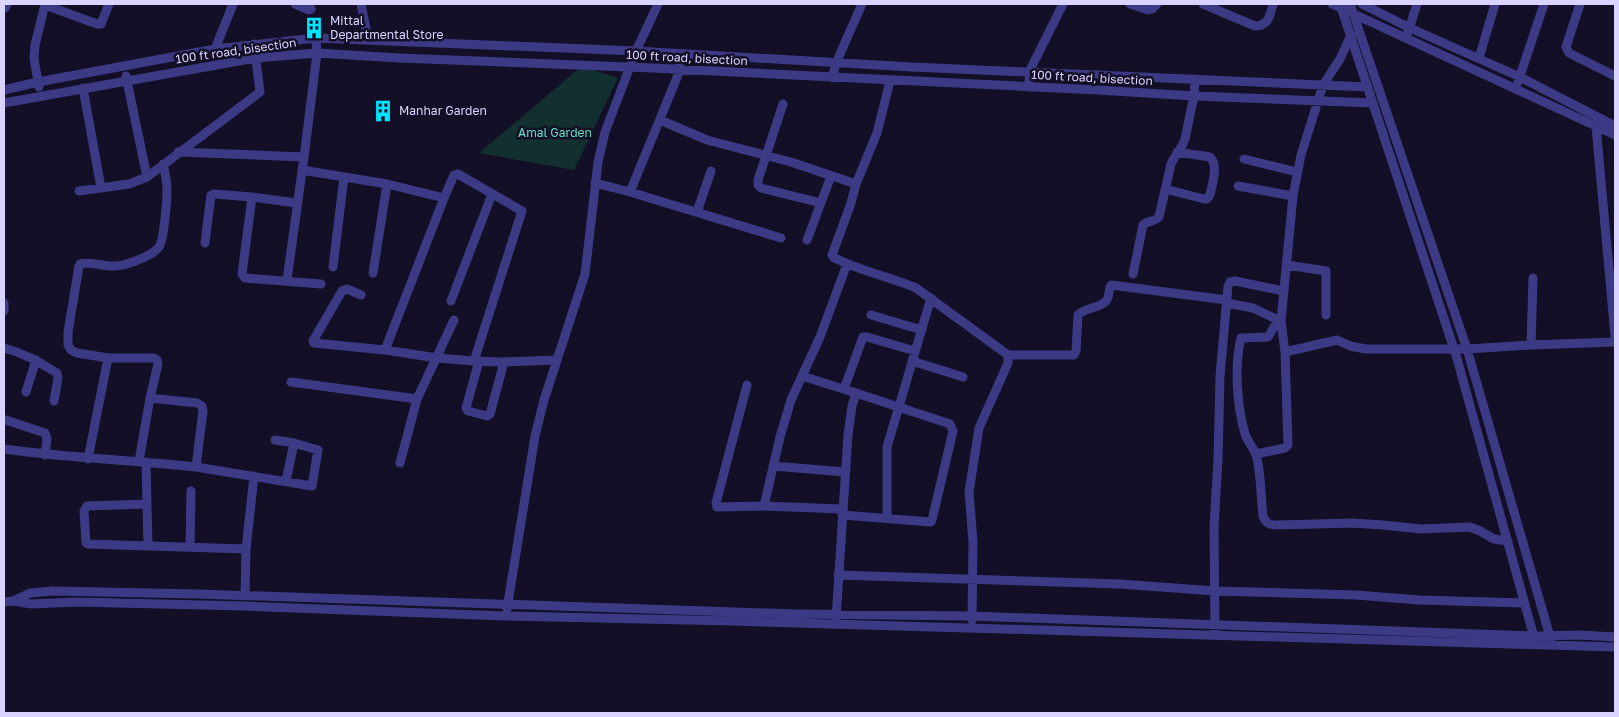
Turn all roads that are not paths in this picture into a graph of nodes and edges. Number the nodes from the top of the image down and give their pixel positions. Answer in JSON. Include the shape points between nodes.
{"nodes":[{"id":1,"x":45,"y":4,"type":"edge"},
{"id":2,"x":109,"y":4,"type":"edge"},
{"id":3,"x":233,"y":4,"type":"edge"},
{"id":4,"x":295,"y":4,"type":"edge"},
{"id":5,"x":309,"y":4,"type":"edge"},
{"id":6,"x":360,"y":4,"type":"edge"},
{"id":7,"x":658,"y":4,"type":"edge"},
{"id":8,"x":862,"y":4,"type":"edge"},
{"id":9,"x":1064,"y":4,"type":"edge"},
{"id":10,"x":1130,"y":4,"type":"edge"},
{"id":11,"x":1156,"y":4,"type":"edge"},
{"id":12,"x":1203,"y":4,"type":"edge"},
{"id":13,"x":1273,"y":4,"type":"edge"},
{"id":14,"x":1332,"y":4,"type":"edge"},
{"id":15,"x":1350,"y":4,"type":"edge"},
{"id":16,"x":1362,"y":4,"type":"edge"},
{"id":17,"x":1417,"y":4,"type":"edge"},
{"id":18,"x":1495,"y":4,"type":"edge"},
{"id":19,"x":1544,"y":4,"type":"edge"},
{"id":20,"x":1580,"y":4,"type":"edge"},
{"id":21,"x":1340,"y":6,"type":"edge"},
{"id":22,"x":1354,"y":14,"type":"junction"},
{"id":23,"x":1410,"y":28,"type":"junction"},
{"id":24,"x":1360,"y":32,"type":"junction"},
{"id":25,"x":1350,"y":36,"type":"junction"},
{"id":26,"x":316,"y":38,"type":"junction"},
{"id":27,"x":1406,"y":38,"type":"junction"},
{"id":28,"x":368,"y":39,"type":"junction"},
{"id":29,"x":399,"y":40,"type":"junction"},
{"id":30,"x":453,"y":43,"type":"junction"},
{"id":31,"x":254,"y":44,"type":"junction"},
{"id":32,"x":214,"y":50,"type":"junction"},
{"id":33,"x":636,"y":51,"type":"junction"},
{"id":34,"x":317,"y":53,"type":"junction"},
{"id":35,"x":679,"y":54,"type":"junction"},
{"id":36,"x":256,"y":58,"type":"junction"},
{"id":37,"x":399,"y":58,"type":"junction"},
{"id":38,"x":1479,"y":58,"type":"junction"},
{"id":39,"x":451,"y":60,"type":"junction"},
{"id":40,"x":836,"y":62,"type":"junction"},
{"id":41,"x":124,"y":67,"type":"junction"},
{"id":42,"x":630,"y":68,"type":"junction"},
{"id":43,"x":680,"y":70,"type":"junction"},
{"id":44,"x":1029,"y":72,"type":"junction"},
{"id":45,"x":1615,"y":76,"type":"edge"},
{"id":46,"x":832,"y":78,"type":"junction"},
{"id":47,"x":1520,"y":78,"type":"junction"},
{"id":48,"x":1195,"y":79,"type":"junction"},
{"id":49,"x":127,"y":81,"type":"junction"},
{"id":50,"x":890,"y":81,"type":"junction"},
{"id":51,"x":38,"y":82,"type":"junction"},
{"id":52,"x":1323,"y":85,"type":"junction"},
{"id":53,"x":1028,"y":87,"type":"junction"},
{"id":54,"x":1368,"y":87,"type":"junction"},
{"id":55,"x":83,"y":88,"type":"junction"},
{"id":56,"x":1516,"y":88,"type":"junction"},
{"id":57,"x":4,"y":90,"type":"edge"},
{"id":58,"x":41,"y":95,"type":"junction"},
{"id":59,"x":1194,"y":96,"type":"junction"},
{"id":60,"x":1319,"y":102,"type":"junction"},
{"id":61,"x":4,"y":103,"type":"edge"},
{"id":62,"x":1373,"y":103,"type":"junction"},
{"id":63,"x":783,"y":104,"type":"dead end"},
{"id":64,"x":660,"y":120,"type":"junction"},
{"id":65,"x":1596,"y":126,"type":"junction"},
{"id":66,"x":1615,"y":126,"type":"edge"},
{"id":67,"x":1615,"y":135,"type":"edge"},
{"id":68,"x":178,"y":152,"type":"junction"},
{"id":69,"x":1177,"y":152,"type":"junction"},
{"id":70,"x":766,"y":156,"type":"junction"},
{"id":71,"x":304,"y":157,"type":"junction"},
{"id":72,"x":1244,"y":159,"type":"dead end"},
{"id":73,"x":163,"y":164,"type":"junction"},
{"id":74,"x":302,"y":170,"type":"junction"},
{"id":75,"x":711,"y":171,"type":"dead end"},
{"id":76,"x":1297,"y":172,"type":"junction"},
{"id":77,"x":146,"y":176,"type":"junction"},
{"id":78,"x":831,"y":176,"type":"junction"},
{"id":79,"x":344,"y":177,"type":"junction"},
{"id":80,"x":387,"y":184,"type":"junction"},
{"id":81,"x":595,"y":184,"type":"junction"},
{"id":82,"x":856,"y":184,"type":"junction"},
{"id":83,"x":1238,"y":186,"type":"dead end"},
{"id":84,"x":101,"y":188,"type":"junction"},
{"id":85,"x":1165,"y":189,"type":"junction"},
{"id":86,"x":79,"y":190,"type":"dead end"},
{"id":87,"x":630,"y":192,"type":"junction"},
{"id":88,"x":492,"y":194,"type":"junction"},
{"id":89,"x":1293,"y":196,"type":"junction"},
{"id":90,"x":252,"y":197,"type":"junction"},
{"id":91,"x":444,"y":198,"type":"junction"},
{"id":92,"x":296,"y":203,"type":"junction"},
{"id":93,"x":821,"y":203,"type":"junction"},
{"id":94,"x":697,"y":212,"type":"junction"},
{"id":95,"x":781,"y":238,"type":"dead end"},
{"id":96,"x":807,"y":240,"type":"dead end"},
{"id":97,"x":205,"y":243,"type":"dead end"},
{"id":98,"x":847,"y":264,"type":"junction"},
{"id":99,"x":1287,"y":266,"type":"junction"},
{"id":100,"x":333,"y":267,"type":"dead end"},
{"id":101,"x":373,"y":273,"type":"dead end"},
{"id":102,"x":1133,"y":274,"type":"dead end"},
{"id":103,"x":1533,"y":278,"type":"dead end"},
{"id":104,"x":287,"y":280,"type":"junction"},
{"id":105,"x":321,"y":284,"type":"dead end"},
{"id":106,"x":1284,"y":291,"type":"junction"},
{"id":107,"x":362,"y":295,"type":"dead end"},
{"id":108,"x":932,"y":298,"type":"junction"},
{"id":109,"x":451,"y":301,"type":"dead end"},
{"id":110,"x":1226,"y":301,"type":"junction"},
{"id":111,"x":4,"y":302,"type":"edge"},
{"id":112,"x":4,"y":311,"type":"edge"},
{"id":113,"x":871,"y":315,"type":"dead end"},
{"id":114,"x":1326,"y":315,"type":"dead end"},
{"id":115,"x":1280,"y":317,"type":"junction"},
{"id":116,"x":454,"y":320,"type":"dead end"},
{"id":117,"x":922,"y":330,"type":"junction"},
{"id":118,"x":1615,"y":336,"type":"edge"},
{"id":119,"x":1615,"y":342,"type":"edge"},
{"id":120,"x":1531,"y":345,"type":"junction"},
{"id":121,"x":4,"y":348,"type":"edge"},
{"id":122,"x":1454,"y":349,"type":"junction"},
{"id":123,"x":1467,"y":349,"type":"junction"},
{"id":124,"x":385,"y":350,"type":"junction"},
{"id":125,"x":915,"y":351,"type":"junction"},
{"id":126,"x":1285,"y":352,"type":"junction"},
{"id":127,"x":1008,"y":355,"type":"junction"},
{"id":128,"x":108,"y":358,"type":"junction"},
{"id":129,"x":437,"y":358,"type":"junction"},
{"id":130,"x":36,"y":360,"type":"junction"},
{"id":131,"x":556,"y":360,"type":"junction"},
{"id":132,"x":477,"y":361,"type":"junction"},
{"id":133,"x":912,"y":361,"type":"junction"},
{"id":134,"x":504,"y":362,"type":"junction"},
{"id":135,"x":802,"y":376,"type":"junction"},
{"id":136,"x":963,"y":377,"type":"dead end"},
{"id":137,"x":291,"y":382,"type":"dead end"},
{"id":138,"x":747,"y":385,"type":"dead end"},
{"id":139,"x":844,"y":389,"type":"junction"},
{"id":140,"x":26,"y":392,"type":"dead end"},
{"id":141,"x":856,"y":393,"type":"junction"},
{"id":142,"x":150,"y":398,"type":"junction"},
{"id":143,"x":417,"y":399,"type":"junction"},
{"id":144,"x":54,"y":400,"type":"dead end"},
{"id":145,"x":899,"y":406,"type":"junction"},
{"id":146,"x":4,"y":421,"type":"edge"},
{"id":147,"x":275,"y":440,"type":"dead end"},
{"id":148,"x":294,"y":444,"type":"junction"},
{"id":149,"x":4,"y":449,"type":"edge"},
{"id":150,"x":1256,"y":454,"type":"junction"},
{"id":151,"x":45,"y":455,"type":"junction"},
{"id":152,"x":88,"y":459,"type":"junction"},
{"id":153,"x":143,"y":461,"type":"junction"},
{"id":154,"x":400,"y":463,"type":"dead end"},
{"id":155,"x":773,"y":466,"type":"junction"},
{"id":156,"x":196,"y":467,"type":"junction"},
{"id":157,"x":845,"y":472,"type":"junction"},
{"id":158,"x":254,"y":476,"type":"junction"},
{"id":159,"x":286,"y":481,"type":"junction"},
{"id":160,"x":191,"y":491,"type":"dead end"},
{"id":161,"x":147,"y":504,"type":"junction"},
{"id":162,"x":764,"y":506,"type":"junction"},
{"id":163,"x":842,"y":512,"type":"junction"},
{"id":164,"x":887,"y":518,"type":"junction"},
{"id":165,"x":1508,"y":540,"type":"junction"},
{"id":166,"x":148,"y":546,"type":"junction"},
{"id":167,"x":190,"y":547,"type":"junction"},
{"id":168,"x":246,"y":549,"type":"junction"},
{"id":169,"x":838,"y":575,"type":"junction"},
{"id":170,"x":973,"y":578,"type":"junction"},
{"id":171,"x":1215,"y":591,"type":"junction"},
{"id":172,"x":234,"y":595,"type":"junction"},
{"id":173,"x":245,"y":596,"type":"junction"},
{"id":174,"x":8,"y":602,"type":"edge"},
{"id":175,"x":1526,"y":603,"type":"junction"},
{"id":176,"x":508,"y":604,"type":"junction"},
{"id":177,"x":233,"y":606,"type":"junction"},
{"id":178,"x":620,"y":607,"type":"junction"},
{"id":179,"x":505,"y":616,"type":"junction"},
{"id":180,"x":972,"y":616,"type":"junction"},
{"id":181,"x":620,"y":618,"type":"junction"},
{"id":182,"x":836,"y":619,"type":"junction"},
{"id":183,"x":1215,"y":625,"type":"junction"},
{"id":184,"x":972,"y":628,"type":"junction"},
{"id":185,"x":1215,"y":636,"type":"junction"},
{"id":186,"x":1615,"y":636,"type":"edge"},
{"id":187,"x":1535,"y":640,"type":"junction"},
{"id":188,"x":1551,"y":640,"type":"junction"},
{"id":189,"x":1615,"y":647,"type":"edge"}],
"edges":[{"from":1,"to":2,"type":"street","via":[[97,24],[101,24]]},
{"from":1,"to":51,"type":"street","via":[[35,45]]},
{"from":3,"to":32,"type":"street"},
{"from":4,"to":5,"type":"street","via":[[309,10]]},
{"from":6,"to":28,"type":"street"},
{"from":7,"to":33,"type":"street"},
{"from":8,"to":40,"type":"street"},
{"from":9,"to":44,"type":"street"},
{"from":10,"to":11,"type":"street","via":[[1148,10]]},
{"from":12,"to":13,"type":"street","via":[[1260,26],[1268,21]]},
{"from":14,"to":21,"type":"street"},
{"from":15,"to":22,"type":"street"},
{"from":16,"to":23,"type":"street"},
{"from":17,"to":23,"type":"street"},
{"from":18,"to":38,"type":"street"},
{"from":19,"to":47,"type":"street"},
{"from":20,"to":45,"type":"street","via":[[1567,50]]},
{"from":21,"to":22,"type":"street"},
{"from":21,"to":25,"type":"street"},
{"from":22,"to":24,"type":"street"},
{"from":22,"to":27,"type":"street"},
{"from":23,"to":27,"type":"street"},
{"from":23,"to":38,"type":"street"},
{"from":24,"to":25,"type":"street"},
{"from":24,"to":123,"type":"street"},
{"from":25,"to":52,"type":"street"},
{"from":25,"to":54,"type":"street"},
{"from":26,"to":28,"type":"street","name":"100 ft road, bisection"},
{"from":26,"to":31,"type":"street","name":"100 ft road, bisection"},
{"from":26,"to":34,"type":"street"},
{"from":27,"to":56,"type":"street"},
{"from":28,"to":29,"type":"street","name":"100 ft road, bisection"},
{"from":29,"to":30,"type":"street","name":"100 ft road, bisection"},
{"from":29,"to":37,"type":"street"},
{"from":30,"to":33,"type":"street","name":"100 ft road, bisection"},
{"from":30,"to":39,"type":"street"},
{"from":31,"to":32,"type":"street","name":"100 ft road, bisection"},
{"from":31,"to":36,"type":"street"},
{"from":32,"to":41,"type":"street","name":"100 ft road, bisection"},
{"from":33,"to":35,"type":"street","name":"100 ft road, bisection"},
{"from":33,"to":42,"type":"street"},
{"from":34,"to":36,"type":"street","name":"100 ft road, bisection"},
{"from":34,"to":37,"type":"street","name":"100 ft road, bisection"},
{"from":34,"to":71,"type":"street"},
{"from":35,"to":40,"type":"street","name":"100 ft road, bisection"},
{"from":35,"to":43,"type":"street"},
{"from":36,"to":49,"type":"street","name":"100 ft road, bisection"},
{"from":36,"to":68,"type":"street","via":[[260,92]]},
{"from":37,"to":39,"type":"street","name":"100 ft road, bisection"},
{"from":38,"to":47,"type":"street"},
{"from":39,"to":42,"type":"street","name":"100 ft road, bisection"},
{"from":40,"to":44,"type":"street","name":"100 ft road, bisection"},
{"from":40,"to":46,"type":"street"},
{"from":41,"to":49,"type":"street"},
{"from":41,"to":51,"type":"street","name":"100 ft road, bisection"},
{"from":42,"to":43,"type":"street","name":"100 ft road, bisection"},
{"from":42,"to":81,"type":"street","via":[[605,132]]},
{"from":43,"to":46,"type":"street","name":"100 ft road, bisection"},
{"from":43,"to":64,"type":"street"},
{"from":44,"to":48,"type":"street","name":"100 ft road, bisection"},
{"from":44,"to":53,"type":"street"},
{"from":46,"to":50,"type":"street","name":"100 ft road, bisection"},
{"from":47,"to":56,"type":"street"},
{"from":47,"to":66,"type":"street"},
{"from":48,"to":52,"type":"street","name":"100 ft road, bisection"},
{"from":48,"to":59,"type":"street"},
{"from":49,"to":55,"type":"street","name":"100 ft road, bisection"},
{"from":49,"to":77,"type":"street"},
{"from":50,"to":53,"type":"street","name":"100 ft road, bisection"},
{"from":50,"to":82,"type":"street","via":[[877,133]]},
{"from":51,"to":57,"type":"street","name":"100 ft road, bisection"},
{"from":51,"to":58,"type":"street"},
{"from":52,"to":54,"type":"street","name":"100 ft road, bisection"},
{"from":52,"to":60,"type":"street"},
{"from":53,"to":59,"type":"street","name":"100 ft road, bisection"},
{"from":54,"to":62,"type":"street"},
{"from":55,"to":58,"type":"street","name":"100 ft road, bisection"},
{"from":55,"to":84,"type":"street"},
{"from":56,"to":65,"type":"street"},
{"from":58,"to":61,"type":"street","name":"100 ft road, bisection"},
{"from":59,"to":60,"type":"street","name":"100 ft road, bisection"},
{"from":59,"to":69,"type":"street","via":[[1185,139]]},
{"from":60,"to":62,"type":"street","name":"100 ft road, bisection"},
{"from":60,"to":76,"type":"street"},
{"from":62,"to":122,"type":"street"},
{"from":63,"to":70,"type":"street"},
{"from":64,"to":70,"type":"street","via":[[707,140]]},
{"from":64,"to":87,"type":"street"},
{"from":65,"to":67,"type":"street"},
{"from":65,"to":118,"type":"street"},
{"from":68,"to":71,"type":"street"},
{"from":68,"to":73,"type":"street"},
{"from":69,"to":85,"type":"street"},
{"from":69,"to":85,"type":"street","via":[[1212,158],[1215,164],[1210,196],[1204,199]]},
{"from":70,"to":78,"type":"street"},
{"from":70,"to":93,"type":"street","via":[[758,180],[761,188]]},
{"from":71,"to":74,"type":"street"},
{"from":72,"to":76,"type":"street"},
{"from":73,"to":77,"type":"street"},
{"from":73,"to":128,"type":"street","via":[[167,191],[159,247],[123,265],[80,264],[68,345],[77,354]]},
{"from":74,"to":79,"type":"street"},
{"from":74,"to":92,"type":"street"},
{"from":75,"to":94,"type":"street"},
{"from":76,"to":89,"type":"street"},
{"from":77,"to":84,"type":"street","via":[[129,184]]},
{"from":78,"to":82,"type":"street"},
{"from":78,"to":93,"type":"street"},
{"from":79,"to":80,"type":"street"},
{"from":79,"to":100,"type":"street"},
{"from":80,"to":91,"type":"street"},
{"from":80,"to":101,"type":"street"},
{"from":81,"to":87,"type":"street"},
{"from":81,"to":131,"type":"street","via":[[585,274]]},
{"from":82,"to":98,"type":"street","via":[[832,255]]},
{"from":83,"to":89,"type":"street"},
{"from":84,"to":86,"type":"street"},
{"from":85,"to":102,"type":"street","via":[[1159,217],[1143,225]]},
{"from":87,"to":94,"type":"street"},
{"from":88,"to":91,"type":"street","via":[[456,174]]},
{"from":88,"to":109,"type":"street"},
{"from":88,"to":132,"type":"street","via":[[520,209],[522,214]]},
{"from":89,"to":99,"type":"street"},
{"from":90,"to":92,"type":"street"},
{"from":90,"to":97,"type":"street","via":[[211,195]]},
{"from":90,"to":104,"type":"street","via":[[243,276]]},
{"from":91,"to":124,"type":"street"},
{"from":92,"to":104,"type":"street"},
{"from":93,"to":96,"type":"street"},
{"from":94,"to":95,"type":"street"},
{"from":98,"to":108,"type":"street","via":[[900,281]]},
{"from":98,"to":135,"type":"street"},
{"from":99,"to":106,"type":"street"},
{"from":99,"to":114,"type":"street","via":[[1326,271]]},
{"from":103,"to":120,"type":"street"},
{"from":104,"to":105,"type":"street"},
{"from":106,"to":110,"type":"street","via":[[1232,281]]},
{"from":106,"to":115,"type":"street"},
{"from":107,"to":124,"type":"street","via":[[346,289],[342,291],[313,342]]},
{"from":108,"to":117,"type":"street"},
{"from":108,"to":127,"type":"street"},
{"from":110,"to":115,"type":"street"},
{"from":110,"to":127,"type":"street","via":[[1111,285],[1105,302],[1080,313],[1074,355]]},
{"from":110,"to":171,"type":"street","via":[[1214,527]]},
{"from":111,"to":112,"type":"street"},
{"from":113,"to":117,"type":"street"},
{"from":115,"to":126,"type":"street"},
{"from":115,"to":150,"type":"street","via":[[1268,337],[1240,339],[1237,371],[1240,408],[1246,436]]},
{"from":116,"to":129,"type":"street"},
{"from":117,"to":125,"type":"street"},
{"from":119,"to":120,"type":"street"},
{"from":120,"to":123,"type":"street"},
{"from":121,"to":130,"type":"street"},
{"from":122,"to":123,"type":"street"},
{"from":122,"to":126,"type":"street","via":[[1366,349],[1337,340]]},
{"from":122,"to":165,"type":"street"},
{"from":123,"to":188,"type":"street"},
{"from":124,"to":129,"type":"street"},
{"from":125,"to":133,"type":"street"},
{"from":125,"to":139,"type":"street","via":[[863,337]]},
{"from":126,"to":150,"type":"street","via":[[1288,445]]},
{"from":127,"to":170,"type":"street","via":[[1008,363],[979,428],[976,447],[969,492]]},
{"from":128,"to":142,"type":"street","via":[[157,360]]},
{"from":128,"to":152,"type":"street"},
{"from":129,"to":132,"type":"street"},
{"from":129,"to":143,"type":"street"},
{"from":130,"to":140,"type":"street"},
{"from":130,"to":144,"type":"street","via":[[58,374]]},
{"from":131,"to":134,"type":"street"},
{"from":131,"to":176,"type":"street","via":[[535,436]]},
{"from":132,"to":134,"type":"street"},
{"from":132,"to":134,"type":"street","via":[[466,408],[487,416]]},
{"from":133,"to":136,"type":"street"},
{"from":133,"to":145,"type":"street"},
{"from":135,"to":139,"type":"street"},
{"from":135,"to":155,"type":"street","via":[[785,418]]},
{"from":137,"to":143,"type":"street"},
{"from":138,"to":162,"type":"street","via":[[716,506]]},
{"from":139,"to":141,"type":"street"},
{"from":141,"to":145,"type":"street"},
{"from":141,"to":157,"type":"street"},
{"from":142,"to":153,"type":"street"},
{"from":142,"to":156,"type":"street","via":[[202,406]]},
{"from":143,"to":154,"type":"street"},
{"from":145,"to":164,"type":"street","via":[[887,447]]},
{"from":145,"to":164,"type":"street","via":[[950,424],[953,431],[932,520],[929,523]]},
{"from":146,"to":151,"type":"street","via":[[45,433]]},
{"from":147,"to":148,"type":"street"},
{"from":148,"to":159,"type":"street"},
{"from":148,"to":159,"type":"street","via":[[318,450],[312,485]]},
{"from":149,"to":151,"type":"street"},
{"from":150,"to":165,"type":"street","via":[[1263,516],[1270,524],[1367,524],[1421,529],[1470,527],[1494,539]]},
{"from":151,"to":152,"type":"street"},
{"from":152,"to":153,"type":"street"},
{"from":153,"to":156,"type":"street"},
{"from":153,"to":161,"type":"street"},
{"from":155,"to":157,"type":"street"},
{"from":155,"to":162,"type":"street"},
{"from":156,"to":158,"type":"street"},
{"from":157,"to":163,"type":"street"},
{"from":158,"to":159,"type":"street"},
{"from":158,"to":168,"type":"street"},
{"from":160,"to":167,"type":"street"},
{"from":161,"to":166,"type":"street"},
{"from":161,"to":166,"type":"street","via":[[87,506],[84,511],[88,544]]},
{"from":162,"to":163,"type":"street"},
{"from":163,"to":164,"type":"street"},
{"from":163,"to":169,"type":"street"},
{"from":165,"to":175,"type":"street"},
{"from":166,"to":167,"type":"street"},
{"from":167,"to":168,"type":"street"},
{"from":168,"to":173,"type":"street"},
{"from":169,"to":170,"type":"street"},
{"from":169,"to":182,"type":"street"},
{"from":170,"to":171,"type":"street"},
{"from":170,"to":180,"type":"street"},
{"from":171,"to":175,"type":"street"},
{"from":171,"to":183,"type":"street"},
{"from":172,"to":173,"type":"street"},
{"from":172,"to":174,"type":"street","via":[[53,591],[30,593]]},
{"from":172,"to":177,"type":"street"},
{"from":173,"to":176,"type":"street"},
{"from":174,"to":177,"type":"street"},
{"from":175,"to":187,"type":"street"},
{"from":176,"to":178,"type":"street"},
{"from":176,"to":179,"type":"street"},
{"from":177,"to":179,"type":"street"},
{"from":178,"to":181,"type":"street"},
{"from":178,"to":182,"type":"street"},
{"from":179,"to":181,"type":"street"},
{"from":180,"to":182,"type":"street"},
{"from":180,"to":183,"type":"street"},
{"from":180,"to":184,"type":"street"},
{"from":181,"to":182,"type":"street"},
{"from":182,"to":184,"type":"street"},
{"from":183,"to":185,"type":"street"},
{"from":183,"to":187,"type":"street","via":[[1290,626]]},
{"from":184,"to":185,"type":"street"},
{"from":185,"to":187,"type":"street"},
{"from":186,"to":188,"type":"street"},
{"from":187,"to":188,"type":"street"},
{"from":188,"to":189,"type":"street"}]}
